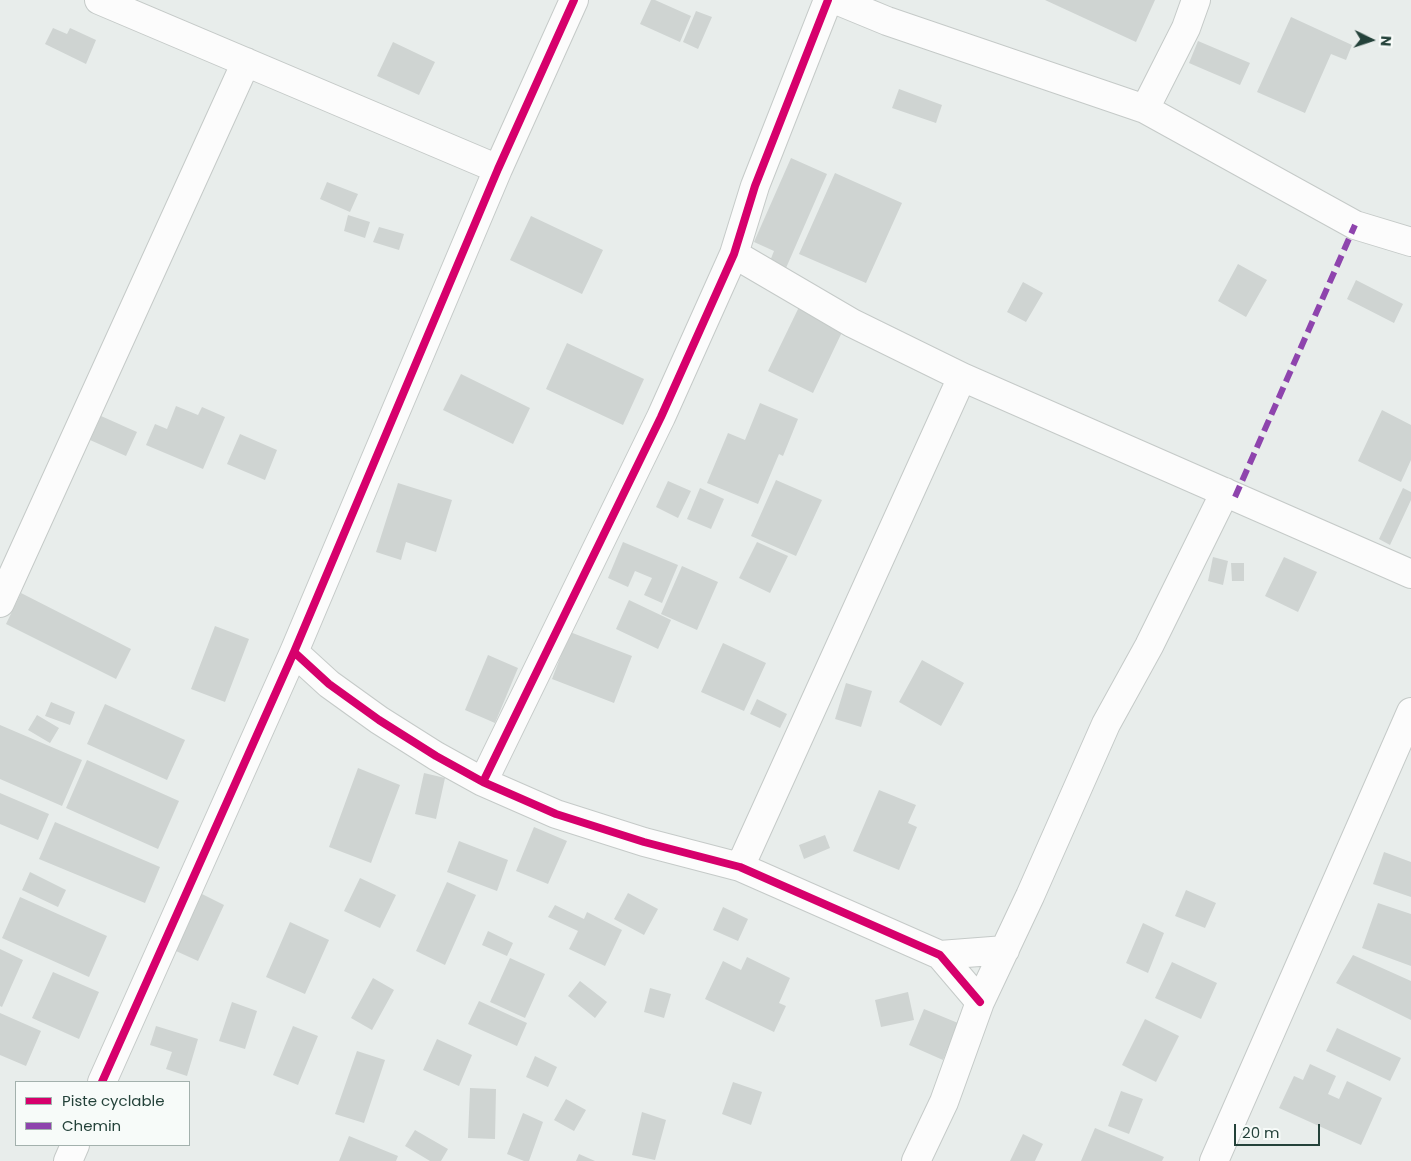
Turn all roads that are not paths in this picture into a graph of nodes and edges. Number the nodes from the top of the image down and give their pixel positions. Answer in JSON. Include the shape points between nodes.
{"nodes":[{"id":1,"x":99,"y":0,"type":"edge"},
{"id":2,"x":574,"y":0,"type":"edge"},
{"id":3,"x":828,"y":0,"type":"edge"},
{"id":4,"x":836,"y":0,"type":"edge"},
{"id":5,"x":1196,"y":0,"type":"edge"},
{"id":6,"x":892,"y":10,"type":"edge"},
{"id":7,"x":246,"y":62,"type":"junction"},
{"id":8,"x":1145,"y":109,"type":"junction"},
{"id":9,"x":498,"y":169,"type":"junction"},
{"id":10,"x":1411,"y":242,"type":"edge"},
{"id":11,"x":734,"y":254,"type":"junction"},
{"id":12,"x":962,"y":377,"type":"junction"},
{"id":13,"x":1225,"y":492,"type":"junction"},
{"id":14,"x":1411,"y":574,"type":"edge"},
{"id":15,"x":0,"y":603,"type":"edge"},
{"id":16,"x":294,"y":652,"type":"junction"},
{"id":17,"x":1411,"y":712,"type":"edge"},
{"id":18,"x":483,"y":782,"type":"junction"},
{"id":19,"x":740,"y":867,"type":"junction"},
{"id":20,"x":1005,"y":950,"type":"junction"},
{"id":21,"x":940,"y":955,"type":"junction"},
{"id":22,"x":980,"y":1002,"type":"junction"},
{"id":23,"x":102,"y":1081,"type":"edge"},
{"id":24,"x":75,"y":1146,"type":"edge"},
{"id":25,"x":68,"y":1161,"type":"edge"},
{"id":26,"x":916,"y":1161,"type":"edge"},
{"id":27,"x":1214,"y":1161,"type":"edge"}],
"edges":[{"from":1,"to":7,"type":"street"},
{"from":2,"to":9,"type":"street"},
{"from":3,"to":11,"type":"street","via":[[755,186]]},
{"from":4,"to":6,"type":"street"},
{"from":5,"to":8,"type":"street","via":[[1186,28]]},
{"from":6,"to":8,"type":"street"},
{"from":7,"to":9,"type":"street"},
{"from":7,"to":15,"type":"street"},
{"from":8,"to":10,"type":"street","via":[[1356,225]]},
{"from":9,"to":16,"type":"street"},
{"from":11,"to":12,"type":"street","via":[[852,323]]},
{"from":11,"to":18,"type":"street","via":[[661,417]]},
{"from":12,"to":13,"type":"street"},
{"from":12,"to":19,"type":"street"},
{"from":13,"to":14,"type":"street"},
{"from":13,"to":20,"type":"street","via":[[1149,646],[1106,724]]},
{"from":16,"to":18,"type":"street","via":[[329,684],[379,720]]},
{"from":16,"to":23,"type":"street"},
{"from":17,"to":27,"type":"street"},
{"from":18,"to":19,"type":"street","via":[[556,814],[644,842]]},
{"from":19,"to":21,"type":"street"},
{"from":20,"to":21,"type":"street"},
{"from":20,"to":22,"type":"street"},
{"from":21,"to":22,"type":"street"},
{"from":22,"to":26,"type":"street","via":[[944,1102]]},
{"from":24,"to":25,"type":"street"}]}
